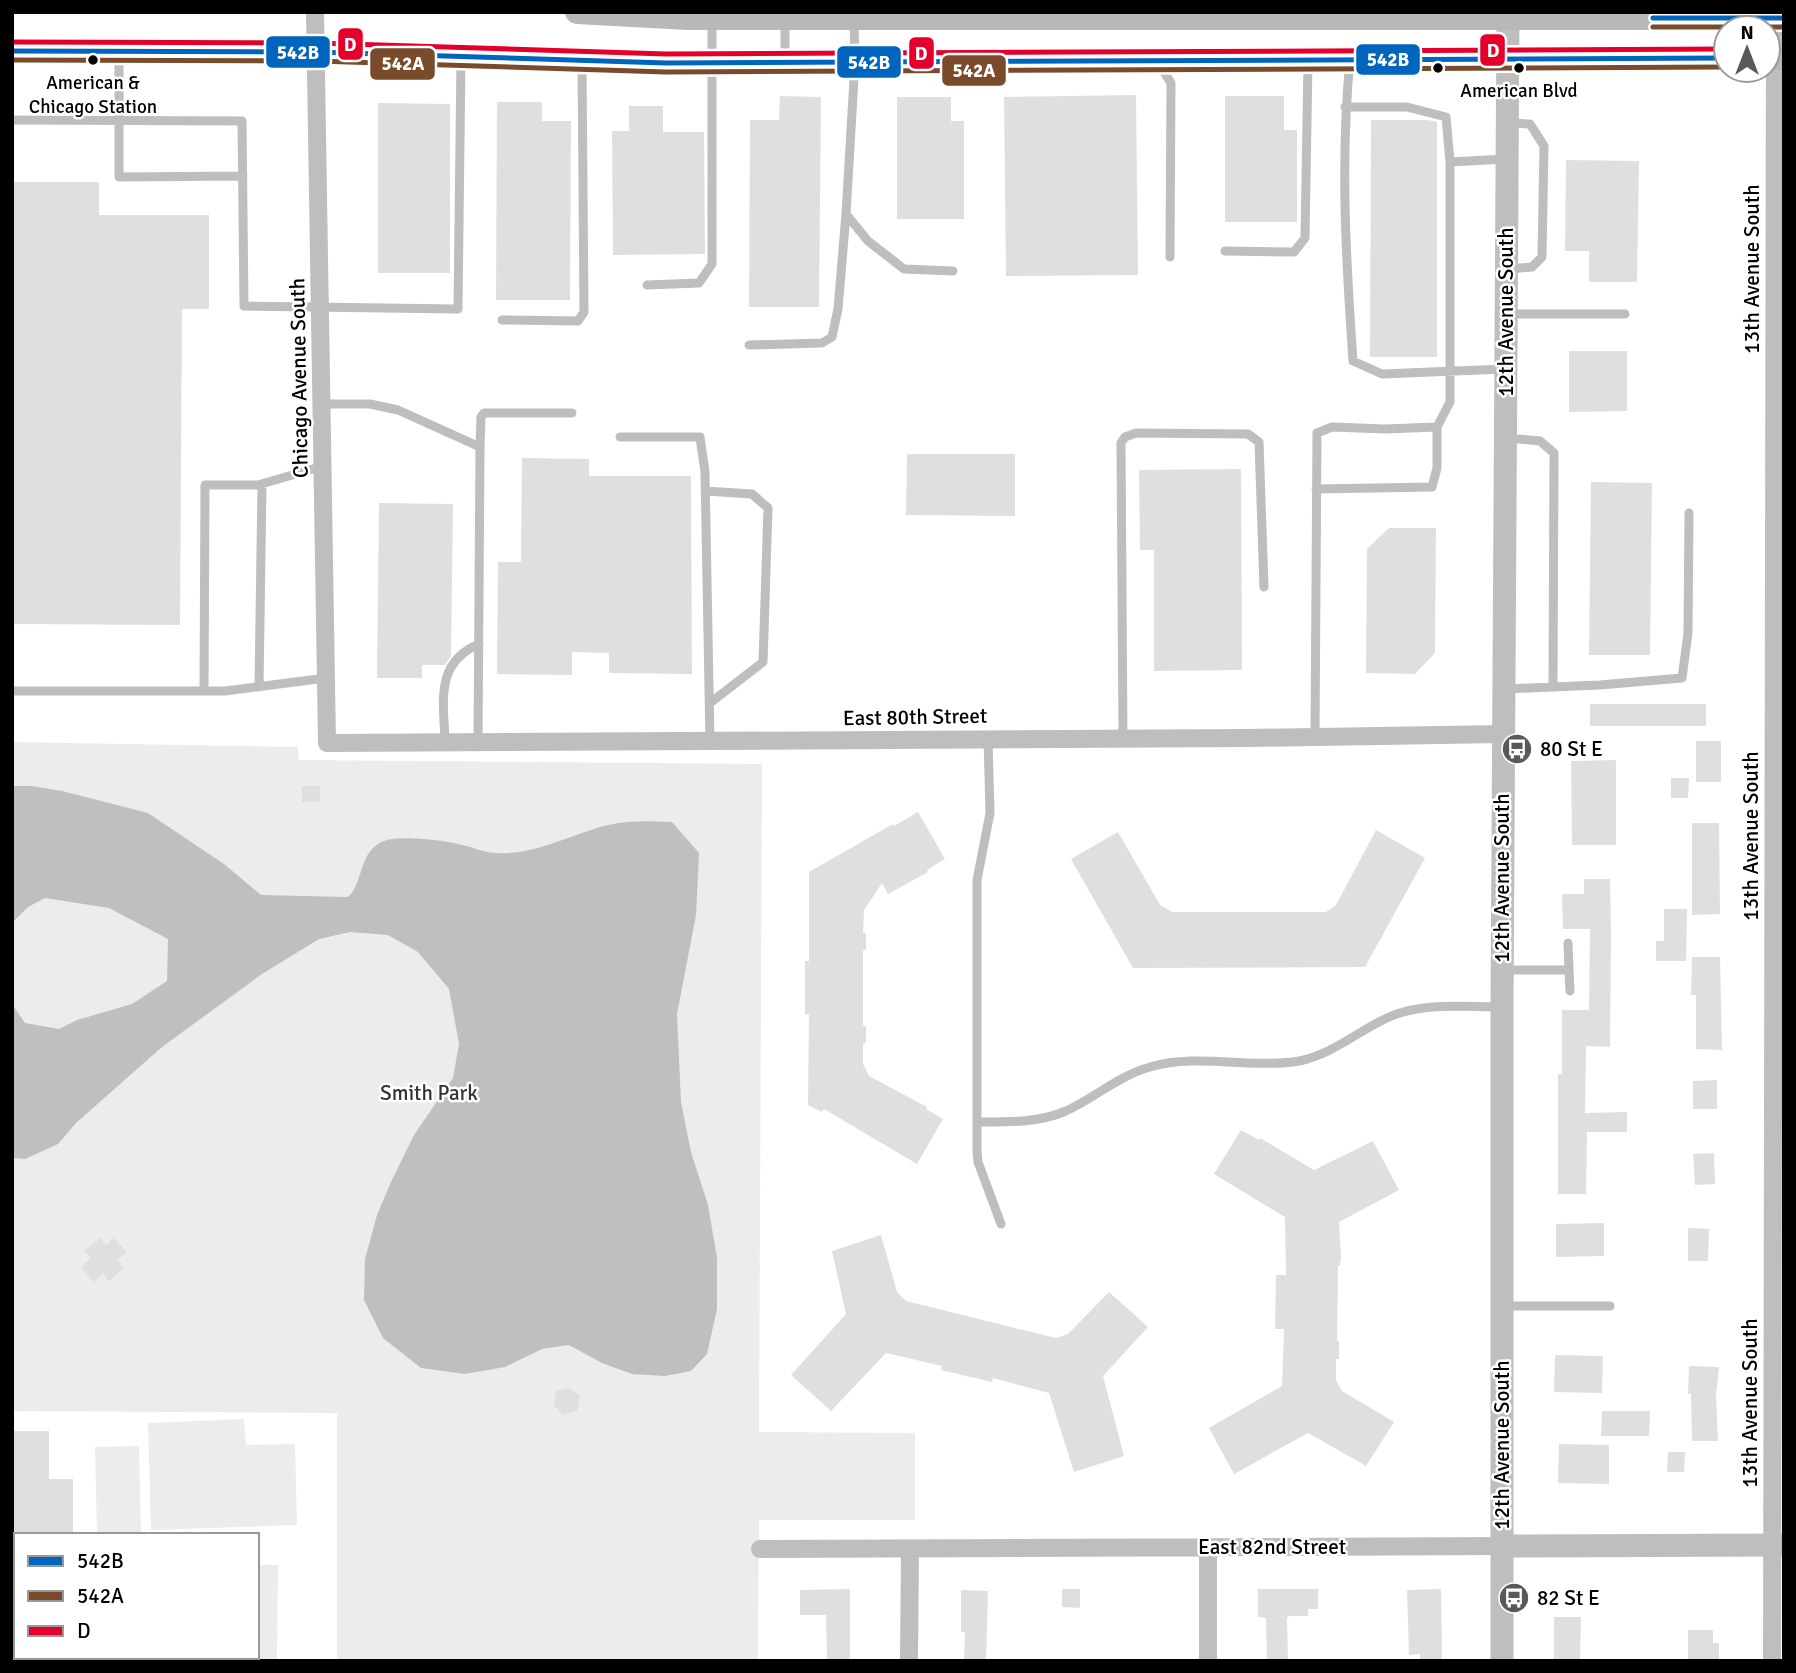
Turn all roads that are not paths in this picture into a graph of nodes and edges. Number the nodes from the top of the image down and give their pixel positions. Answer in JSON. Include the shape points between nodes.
{"nodes":[{"id":1,"x":315,"y":12,"type":"edge"},
{"id":2,"x":577,"y":12,"type":"edge"},
{"id":3,"x":639,"y":14,"type":"edge"},
{"id":4,"x":785,"y":15,"type":"edge"},
{"id":5,"x":1156,"y":15,"type":"edge"},
{"id":6,"x":1508,"y":15,"type":"edge"},
{"id":7,"x":1651,"y":15,"type":"edge"},
{"id":8,"x":1712,"y":15,"type":"edge"},
{"id":9,"x":712,"y":18,"type":"junction"},
{"id":10,"x":854,"y":18,"type":"junction"},
{"id":11,"x":12,"y":51,"type":"edge"},
{"id":12,"x":119,"y":51,"type":"junction"},
{"id":13,"x":316,"y":52,"type":"junction"},
{"id":14,"x":461,"y":57,"type":"junction"},
{"id":15,"x":1712,"y":58,"type":"edge"},
{"id":16,"x":1308,"y":59,"type":"junction"},
{"id":17,"x":1350,"y":59,"type":"junction"},
{"id":18,"x":1507,"y":59,"type":"junction"},
{"id":19,"x":1156,"y":60,"type":"junction"},
{"id":20,"x":582,"y":61,"type":"junction"},
{"id":21,"x":712,"y":62,"type":"junction"},
{"id":22,"x":785,"y":62,"type":"junction"},
{"id":23,"x":855,"y":62,"type":"junction"},
{"id":24,"x":1776,"y":84,"type":"edge"},
{"id":25,"x":1345,"y":107,"type":"junction"},
{"id":26,"x":12,"y":120,"type":"edge"},
{"id":27,"x":120,"y":120,"type":"junction"},
{"id":28,"x":1507,"y":123,"type":"junction"},
{"id":29,"x":1507,"y":159,"type":"junction"},
{"id":30,"x":1450,"y":162,"type":"junction"},
{"id":31,"x":243,"y":176,"type":"junction"},
{"id":32,"x":1779,"y":210,"type":"edge"},
{"id":33,"x":846,"y":214,"type":"junction"},
{"id":34,"x":1226,"y":251,"type":"dead end"},
{"id":35,"x":1170,"y":257,"type":"dead end"},
{"id":36,"x":1506,"y":269,"type":"junction"},
{"id":37,"x":953,"y":271,"type":"dead end"},
{"id":38,"x":647,"y":285,"type":"dead end"},
{"id":39,"x":320,"y":307,"type":"junction"},
{"id":40,"x":1506,"y":314,"type":"junction"},
{"id":41,"x":1625,"y":314,"type":"dead end"},
{"id":42,"x":502,"y":320,"type":"dead end"},
{"id":43,"x":749,"y":345,"type":"dead end"},
{"id":44,"x":1506,"y":369,"type":"junction"},
{"id":45,"x":1450,"y":372,"type":"junction"},
{"id":46,"x":322,"y":404,"type":"junction"},
{"id":47,"x":1779,"y":412,"type":"edge"},
{"id":48,"x":572,"y":413,"type":"dead end"},
{"id":49,"x":1437,"y":427,"type":"junction"},
{"id":50,"x":620,"y":437,"type":"dead end"},
{"id":51,"x":1505,"y":438,"type":"junction"},
{"id":52,"x":480,"y":447,"type":"junction"},
{"id":53,"x":323,"y":466,"type":"junction"},
{"id":54,"x":262,"y":484,"type":"junction"},
{"id":55,"x":1316,"y":489,"type":"junction"},
{"id":56,"x":705,"y":491,"type":"junction"},
{"id":57,"x":1689,"y":513,"type":"dead end"},
{"id":58,"x":1264,"y":587,"type":"dead end"},
{"id":59,"x":479,"y":644,"type":"junction"},
{"id":60,"x":326,"y":678,"type":"junction"},
{"id":61,"x":259,"y":687,"type":"junction"},
{"id":62,"x":1553,"y":687,"type":"junction"},
{"id":63,"x":1503,"y":689,"type":"junction"},
{"id":64,"x":12,"y":691,"type":"edge"},
{"id":65,"x":204,"y":691,"type":"junction"},
{"id":66,"x":710,"y":703,"type":"junction"},
{"id":67,"x":1503,"y":734,"type":"junction"},
{"id":68,"x":1315,"y":737,"type":"junction"},
{"id":69,"x":988,"y":739,"type":"junction"},
{"id":70,"x":1123,"y":739,"type":"junction"},
{"id":71,"x":710,"y":742,"type":"junction"},
{"id":72,"x":327,"y":743,"type":"joint"},
{"id":73,"x":445,"y":743,"type":"junction"},
{"id":74,"x":478,"y":743,"type":"junction"},
{"id":75,"x":1568,"y":943,"type":"dead end"},
{"id":76,"x":1502,"y":970,"type":"junction"},
{"id":77,"x":1569,"y":970,"type":"junction"},
{"id":78,"x":1570,"y":991,"type":"dead end"},
{"id":79,"x":1502,"y":1007,"type":"junction"},
{"id":80,"x":977,"y":1122,"type":"junction"},
{"id":81,"x":1001,"y":1224,"type":"dead end"},
{"id":82,"x":1501,"y":1306,"type":"junction"},
{"id":83,"x":1610,"y":1306,"type":"dead end"},
{"id":84,"x":1778,"y":1545,"type":"edge"},
{"id":85,"x":1502,"y":1546,"type":"junction"},
{"id":86,"x":1208,"y":1547,"type":"junction"},
{"id":87,"x":760,"y":1549,"type":"dead end"},
{"id":88,"x":910,"y":1549,"type":"junction"},
{"id":89,"x":909,"y":1661,"type":"edge"},
{"id":90,"x":1208,"y":1661,"type":"edge"},
{"id":91,"x":1502,"y":1661,"type":"edge"},
{"id":92,"x":1772,"y":1661,"type":"edge"}],
"edges":[{"from":1,"to":13,"type":"street","name":"Chicago Avenue South"},
{"from":2,"to":3,"type":"main road"},
{"from":3,"to":9,"type":"main road"},
{"from":4,"to":9,"type":"main road"},
{"from":4,"to":10,"type":"main road"},
{"from":4,"to":22,"type":"lane"},
{"from":5,"to":6,"type":"main road"},
{"from":5,"to":10,"type":"main road"},
{"from":5,"to":19,"type":"main road"},
{"from":6,"to":7,"type":"main road"},
{"from":6,"to":18,"type":"street","name":"12th Avenue South"},
{"from":7,"to":8,"type":"main road"},
{"from":9,"to":21,"type":"lane"},
{"from":10,"to":23,"type":"lane"},
{"from":11,"to":12,"type":"main road"},
{"from":12,"to":13,"type":"main road"},
{"from":12,"to":27,"type":"lane"},
{"from":13,"to":14,"type":"main road"},
{"from":13,"to":39,"type":"street","name":"Chicago Avenue South"},
{"from":14,"to":20,"type":"main road"},
{"from":14,"to":39,"type":"lane","via":[[458,309]]},
{"from":15,"to":18,"type":"main road"},
{"from":16,"to":17,"type":"main road"},
{"from":16,"to":19,"type":"main road"},
{"from":16,"to":34,"type":"lane","via":[[1306,238],[1294,252]]},
{"from":17,"to":18,"type":"main road"},
{"from":17,"to":25,"type":"lane"},
{"from":18,"to":28,"type":"street","name":"12th Avenue South"},
{"from":19,"to":23,"type":"main road"},
{"from":19,"to":35,"type":"lane","via":[[1171,83]]},
{"from":20,"to":21,"type":"main road"},
{"from":20,"to":42,"type":"lane","via":[[584,312],[578,321]]},
{"from":21,"to":22,"type":"main road"},
{"from":21,"to":38,"type":"lane","via":[[712,264],[699,283]]},
{"from":22,"to":23,"type":"main road"},
{"from":23,"to":33,"type":"lane"},
{"from":24,"to":32,"type":"street","name":"13th Avenue South"},
{"from":25,"to":30,"type":"lane","via":[[1407,107],[1446,117]]},
{"from":25,"to":45,"type":"lane","via":[[1345,245],[1353,361],[1382,374]]},
{"from":26,"to":27,"type":"lane"},
{"from":27,"to":31,"type":"lane","via":[[242,121]]},
{"from":27,"to":31,"type":"lane","via":[[119,177]]},
{"from":28,"to":29,"type":"street","name":"12th Avenue South"},
{"from":28,"to":36,"type":"lane","via":[[1530,124],[1544,146],[1542,257],[1532,267]]},
{"from":29,"to":30,"type":"lane"},
{"from":29,"to":36,"type":"street","name":"12th Avenue South"},
{"from":30,"to":45,"type":"lane"},
{"from":31,"to":39,"type":"lane","via":[[244,306]]},
{"from":32,"to":47,"type":"street","name":"13th Avenue South"},
{"from":33,"to":37,"type":"lane","via":[[868,241],[904,270]]},
{"from":33,"to":43,"type":"lane","via":[[832,337],[822,343]]},
{"from":36,"to":40,"type":"street","name":"12th Avenue South"},
{"from":39,"to":46,"type":"street","name":"Chicago Avenue South"},
{"from":40,"to":41,"type":"lane"},
{"from":40,"to":44,"type":"street","name":"12th Avenue South"},
{"from":44,"to":45,"type":"lane"},
{"from":44,"to":51,"type":"street","name":"12th Avenue South"},
{"from":45,"to":49,"type":"lane","via":[[1450,402]]},
{"from":46,"to":52,"type":"lane","via":[[370,404],[398,410]]},
{"from":46,"to":53,"type":"street","name":"Chicago Avenue South"},
{"from":47,"to":84,"type":"street","name":"13th Avenue South"},
{"from":48,"to":52,"type":"lane","via":[[484,413]]},
{"from":49,"to":55,"type":"lane","via":[[1432,486]]},
{"from":49,"to":55,"type":"lane","via":[[1332,427],[1317,433]]},
{"from":50,"to":56,"type":"lane","via":[[700,437]]},
{"from":51,"to":62,"type":"lane","via":[[1540,441],[1554,453]]},
{"from":51,"to":63,"type":"street","name":"12th Avenue South"},
{"from":52,"to":59,"type":"lane"},
{"from":53,"to":54,"type":"lane"},
{"from":53,"to":60,"type":"street","name":"Chicago Avenue South"},
{"from":54,"to":61,"type":"lane"},
{"from":54,"to":65,"type":"lane","via":[[205,485]]},
{"from":55,"to":68,"type":"lane"},
{"from":56,"to":66,"type":"lane"},
{"from":56,"to":66,"type":"lane","via":[[752,494],[768,508],[762,662]]},
{"from":57,"to":62,"type":"lane","via":[[1688,633],[1682,678]]},
{"from":58,"to":70,"type":"lane","via":[[1259,442],[1248,434],[1136,433],[1125,437],[1121,443]]},
{"from":59,"to":73,"type":"lane","via":[[465,650],[444,678]]},
{"from":59,"to":74,"type":"lane"},
{"from":60,"to":61,"type":"lane"},
{"from":60,"to":72,"type":"street","name":"Chicago Avenue South"},
{"from":61,"to":65,"type":"lane"},
{"from":62,"to":63,"type":"lane"},
{"from":63,"to":67,"type":"street","name":"12th Avenue South"},
{"from":64,"to":65,"type":"lane"},
{"from":66,"to":71,"type":"lane"},
{"from":67,"to":68,"type":"street","name":"East 80th Street"},
{"from":67,"to":76,"type":"street","name":"12th Avenue South"},
{"from":68,"to":70,"type":"street","name":"East 80th Street"},
{"from":69,"to":70,"type":"street","name":"East 80th Street"},
{"from":69,"to":71,"type":"street","name":"East 80th Street"},
{"from":69,"to":80,"type":"lane","via":[[990,813],[977,880]]},
{"from":71,"to":74,"type":"street","name":"East 80th Street"},
{"from":72,"to":73,"type":"street","name":"East 80th Street"},
{"from":73,"to":74,"type":"street","name":"East 80th Street"},
{"from":75,"to":77,"type":"lane"},
{"from":76,"to":77,"type":"lane"},
{"from":76,"to":79,"type":"street","name":"12th Avenue South"},
{"from":77,"to":78,"type":"lane"},
{"from":79,"to":80,"type":"lane","via":[[1410,1010],[1298,1061],[1154,1066],[1118,1079],[1053,1116]]},
{"from":79,"to":82,"type":"street","name":"12th Avenue South"},
{"from":80,"to":81,"type":"lane","via":[[978,1162]]},
{"from":82,"to":83,"type":"lane"},
{"from":82,"to":85,"type":"street","name":"12th Avenue South"},
{"from":84,"to":85,"type":"street","name":"East 82nd Street"},
{"from":84,"to":92,"type":"street","name":"13th Avenue South"},
{"from":85,"to":86,"type":"street","name":"East 82nd Street"},
{"from":85,"to":91,"type":"street","name":"12th Avenue South"},
{"from":86,"to":88,"type":"street","name":"East 82nd Street"},
{"from":86,"to":90,"type":"street"},
{"from":87,"to":88,"type":"street","name":"East 82nd Street"},
{"from":88,"to":89,"type":"street"}]}
